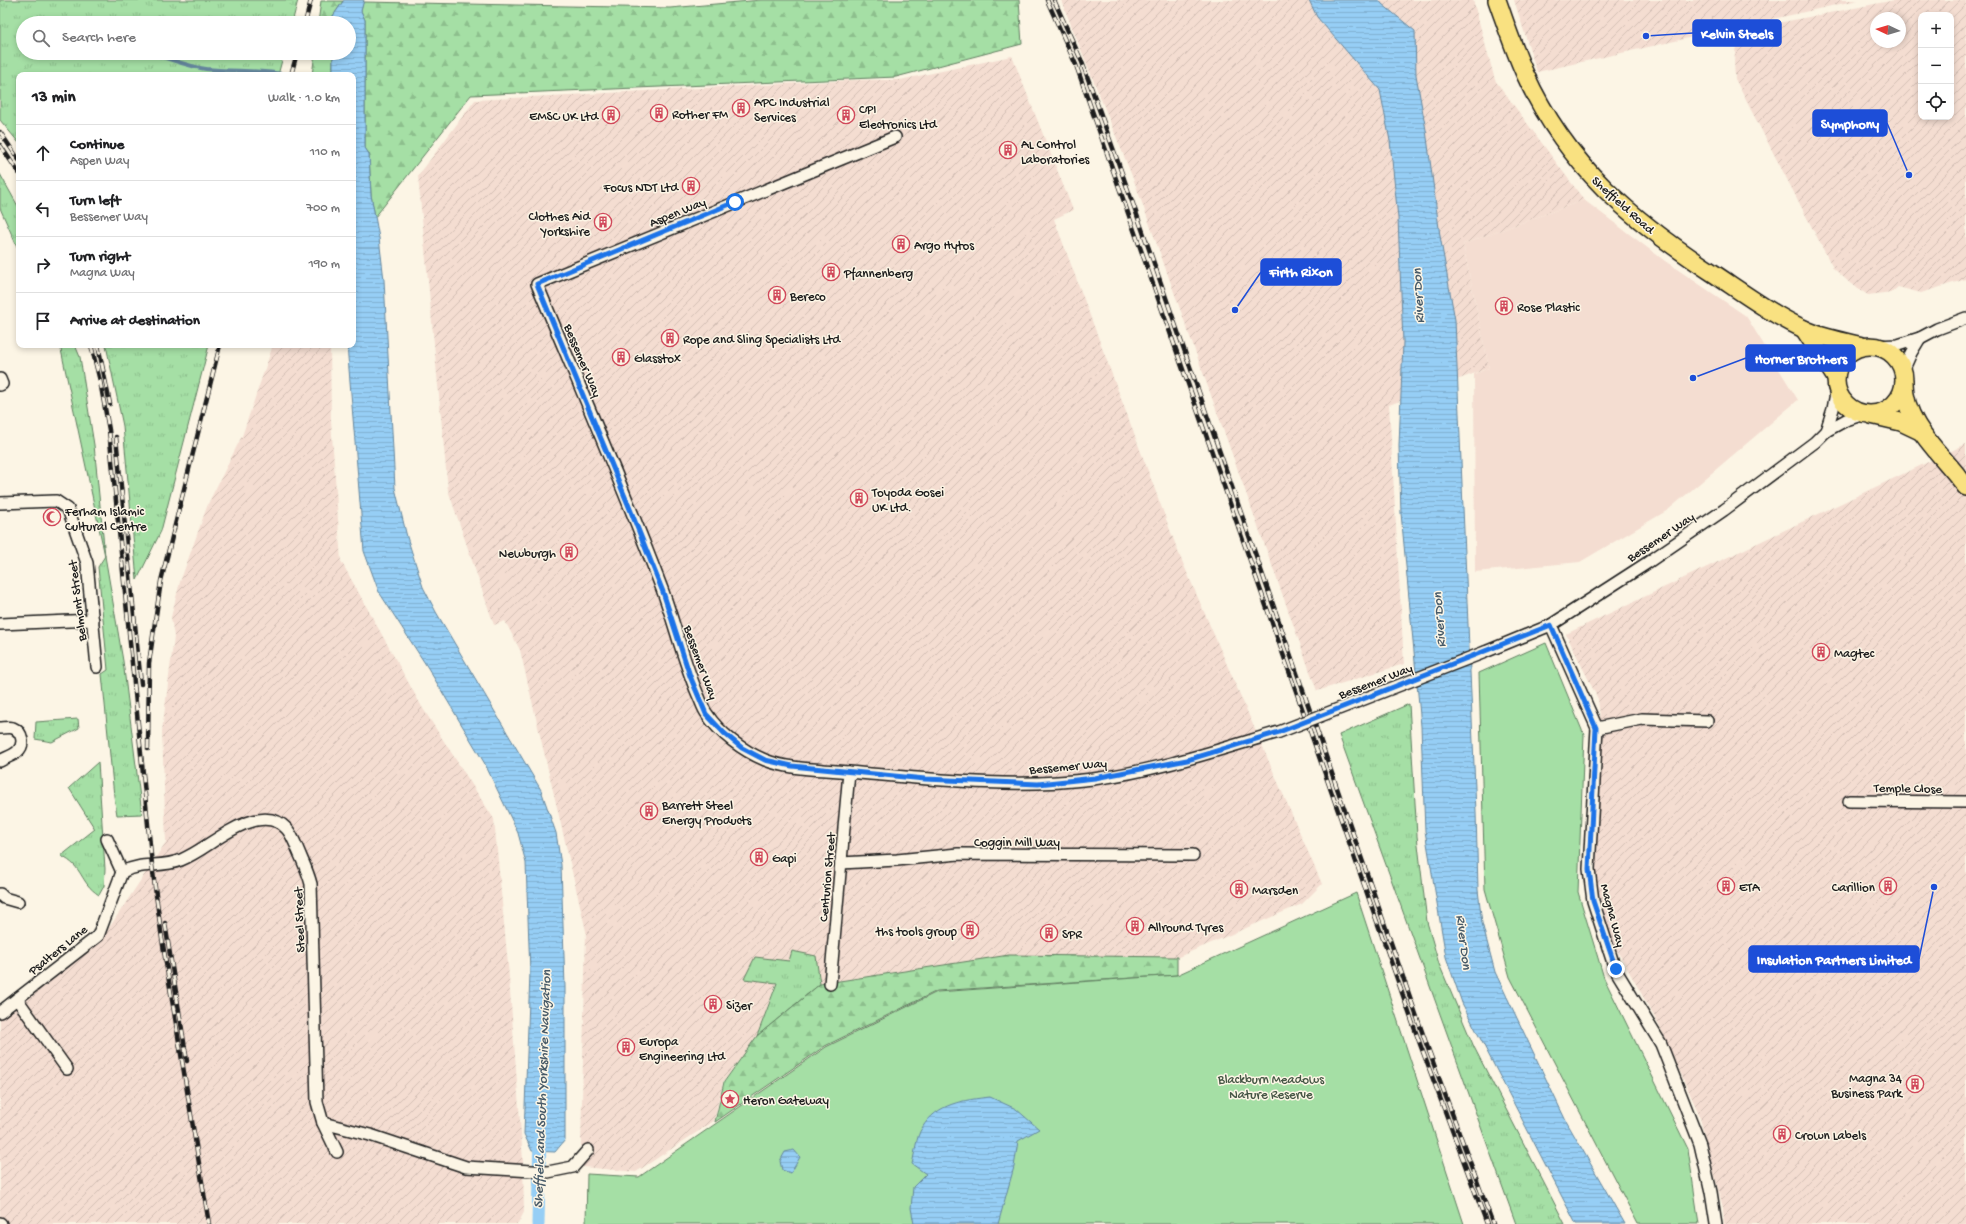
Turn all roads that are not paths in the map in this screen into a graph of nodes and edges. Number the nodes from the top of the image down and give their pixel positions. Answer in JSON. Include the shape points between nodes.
{"nodes":[{"id":1,"x":1497,"y":0,"type":"edge"},
{"id":2,"x":895,"y":137,"type":"dead end"},
{"id":3,"x":537,"y":284,"type":"joint"},
{"id":4,"x":1966,"y":318,"type":"edge"},
{"id":5,"x":1804,"y":330,"type":"junction"},
{"id":6,"x":1920,"y":338,"type":"junction"},
{"id":7,"x":1868,"y":346,"type":"junction"},
{"id":8,"x":1904,"y":376,"type":"junction"},
{"id":9,"x":1837,"y":383,"type":"junction"},
{"id":10,"x":1866,"y":414,"type":"junction"},
{"id":11,"x":1920,"y":430,"type":"junction"},
{"id":12,"x":1826,"y":432,"type":"junction"},
{"id":13,"x":1966,"y":487,"type":"edge"},
{"id":14,"x":0,"y":503,"type":"edge"},
{"id":15,"x":93,"y":620,"type":"junction"},
{"id":16,"x":0,"y":624,"type":"edge"},
{"id":17,"x":1551,"y":625,"type":"junction"},
{"id":18,"x":97,"y":668,"type":"dead end"},
{"id":19,"x":1707,"y":720,"type":"dead end"},
{"id":20,"x":0,"y":728,"type":"edge"},
{"id":21,"x":1596,"y":728,"type":"junction"},
{"id":22,"x":0,"y":761,"type":"edge"},
{"id":23,"x":849,"y":772,"type":"junction"},
{"id":24,"x":1849,"y":800,"type":"dead end"},
{"id":25,"x":1966,"y":802,"type":"edge"},
{"id":26,"x":107,"y":839,"type":"dead end"},
{"id":27,"x":1193,"y":855,"type":"dead end"},
{"id":28,"x":841,"y":863,"type":"junction"},
{"id":29,"x":122,"y":872,"type":"junction"},
{"id":30,"x":0,"y":894,"type":"edge"},
{"id":31,"x":18,"y":902,"type":"dead end"},
{"id":32,"x":830,"y":984,"type":"dead end"},
{"id":33,"x":17,"y":999,"type":"junction"},
{"id":34,"x":0,"y":1012,"type":"edge"},
{"id":35,"x":67,"y":1068,"type":"dead end"},
{"id":36,"x":323,"y":1123,"type":"junction"},
{"id":37,"x":588,"y":1150,"type":"dead end"},
{"id":38,"x":337,"y":1152,"type":"dead end"},
{"id":39,"x":1716,"y":1224,"type":"edge"}],
"edges":[{"from":1,"to":5,"type":"main road","name":"Sheffield Road","via":[[1525,74],[1541,105],[1590,176],[1619,204],[1674,248]]},
{"from":2,"to":3,"type":"street","name":"Aspen Way"},
{"from":3,"to":23,"type":"street","name":"Bessemer Way","via":[[663,592],[690,676],[706,714],[742,748],[765,760],[792,766]]},
{"from":4,"to":6,"type":"street"},
{"from":5,"to":7,"type":"main road","name":"Sheffield Road"},
{"from":5,"to":9,"type":"main road","name":"Sheffield Road"},
{"from":6,"to":7,"type":"street","via":[[1898,345]]},
{"from":6,"to":8,"type":"street","via":[[1911,353]]},
{"from":7,"to":8,"type":"main road","via":[[1890,352],[1897,358]]},
{"from":7,"to":9,"type":"main road","via":[[1852,350],[1843,359],[1838,367]]},
{"from":8,"to":10,"type":"main road","via":[[1903,389],[1896,402],[1885,411]]},
{"from":8,"to":11,"type":"main road","via":[[1907,406]]},
{"from":9,"to":10,"type":"main road","via":[[1845,403],[1854,410]]},
{"from":9,"to":12,"type":"street"},
{"from":10,"to":11,"type":"main road","via":[[1901,422]]},
{"from":10,"to":12,"type":"street","name":"Bessemer Way","via":[[1846,420]]},
{"from":11,"to":13,"type":"main road"},
{"from":12,"to":17,"type":"street","name":"Bessemer Way","via":[[1724,510]]},
{"from":14,"to":15,"type":"street","name":"Belmont Street","via":[[56,500],[68,509],[87,563]]},
{"from":15,"to":16,"type":"street"},
{"from":15,"to":18,"type":"street","name":"Belmont Street"},
{"from":17,"to":21,"type":"street","name":"Magna Way"},
{"from":17,"to":23,"type":"street","name":"Bessemer Way","bridge":true,"via":[[1279,732],[1187,760],[1088,779],[1038,784],[925,779]]},
{"from":19,"to":21,"type":"street","via":[[1642,719]]},
{"from":20,"to":22,"type":"street","via":[[12,728],[22,738],[18,751]]},
{"from":21,"to":39,"type":"street","name":"Magna Way","via":[[1589,869],[1593,901],[1616,969],[1661,1044],[1700,1144]]},
{"from":23,"to":28,"type":"street","name":"Centurion Street"},
{"from":24,"to":25,"type":"street","name":"Temple Close"},
{"from":26,"to":29,"type":"street"},
{"from":27,"to":28,"type":"street","name":"Coggin Mill Way","via":[[958,854]]},
{"from":28,"to":32,"type":"street","name":"Centurion Street"},
{"from":29,"to":33,"type":"street","name":"Psalters Lane","via":[[98,936]]},
{"from":29,"to":36,"type":"street","name":"Steel Street","via":[[132,866],[168,864],[181,860],[229,831],[265,818],[287,828],[308,871],[311,884],[316,1084]]},
{"from":30,"to":31,"type":"street","via":[[4,898]]},
{"from":33,"to":34,"type":"street","name":"Psalters Lane"},
{"from":33,"to":35,"type":"street"},
{"from":36,"to":37,"type":"street","via":[[370,1135],[466,1167],[548,1172],[573,1167]]},
{"from":36,"to":38,"type":"street","name":"Steel Street"}]}
